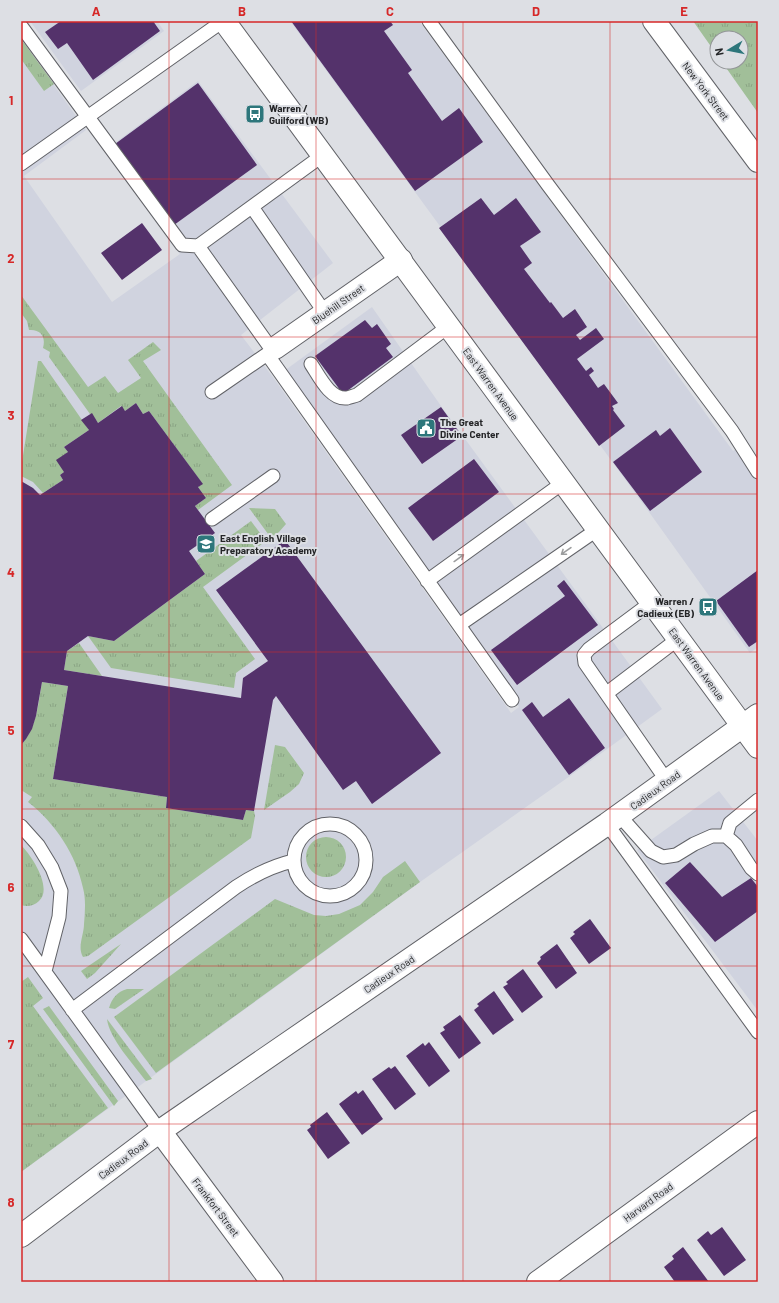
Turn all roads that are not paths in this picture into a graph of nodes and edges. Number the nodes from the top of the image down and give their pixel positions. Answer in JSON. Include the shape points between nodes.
{"nodes":[{"id":1,"x":224,"y":21,"type":"edge"},
{"id":2,"x":429,"y":21,"type":"edge"},
{"id":3,"x":654,"y":21,"type":"edge"},
{"id":4,"x":21,"y":26,"type":"edge"},
{"id":5,"x":87,"y":116,"type":"junction"},
{"id":6,"x":323,"y":155,"type":"junction"},
{"id":7,"x":758,"y":161,"type":"edge"},
{"id":8,"x":21,"y":164,"type":"edge"},
{"id":9,"x":252,"y":207,"type":"junction"},
{"id":10,"x":198,"y":246,"type":"junction"},
{"id":11,"x":401,"y":260,"type":"junction"},
{"id":12,"x":325,"y":313,"type":"junction"},
{"id":13,"x":449,"y":326,"type":"junction"},
{"id":14,"x":272,"y":351,"type":"junction"},
{"id":15,"x":311,"y":364,"type":"dead end"},
{"id":16,"x":212,"y":392,"type":"dead end"},
{"id":17,"x":758,"y":472,"type":"edge"},
{"id":18,"x":273,"y":476,"type":"dead end"},
{"id":19,"x":564,"y":482,"type":"junction"},
{"id":20,"x":212,"y":519,"type":"dead end"},
{"id":21,"x":598,"y":529,"type":"junction"},
{"id":22,"x":427,"y":581,"type":"junction"},
{"id":23,"x":652,"y":602,"type":"junction"},
{"id":24,"x":459,"y":625,"type":"junction"},
{"id":25,"x":678,"y":639,"type":"junction"},
{"id":26,"x":607,"y":693,"type":"junction"},
{"id":27,"x":512,"y":700,"type":"dead end"},
{"id":28,"x":750,"y":720,"type":"edge"},
{"id":29,"x":758,"y":747,"type":"edge"},
{"id":30,"x":667,"y":781,"type":"junction"},
{"id":31,"x":758,"y":800,"type":"edge"},
{"id":32,"x":613,"y":820,"type":"junction"},
{"id":33,"x":21,"y":826,"type":"edge"},
{"id":34,"x":726,"y":836,"type":"junction"},
{"id":35,"x":293,"y":862,"type":"junction"},
{"id":36,"x":758,"y":874,"type":"edge"},
{"id":37,"x":21,"y":939,"type":"edge"},
{"id":38,"x":45,"y":971,"type":"junction"},
{"id":39,"x":72,"y":1010,"type":"junction"},
{"id":40,"x":758,"y":1032,"type":"edge"},
{"id":41,"x":758,"y":1122,"type":"edge"},
{"id":42,"x":160,"y":1131,"type":"junction"},
{"id":43,"x":21,"y":1236,"type":"edge"},
{"id":44,"x":272,"y":1282,"type":"edge"},
{"id":45,"x":538,"y":1282,"type":"edge"}],
"edges":[{"from":1,"to":5,"type":"lane"},
{"from":1,"to":6,"type":"street","name":"East Warren Avenue"},
{"from":2,"to":17,"type":"lane","via":[[732,431]]},
{"from":3,"to":7,"type":"street","name":"New York Street"},
{"from":4,"to":5,"type":"lane"},
{"from":5,"to":8,"type":"lane"},
{"from":5,"to":10,"type":"lane","via":[[182,245]]},
{"from":6,"to":9,"type":"lane"},
{"from":6,"to":11,"type":"street","name":"East Warren Avenue"},
{"from":9,"to":10,"type":"lane"},
{"from":9,"to":12,"type":"lane"},
{"from":10,"to":14,"type":"lane"},
{"from":11,"to":12,"type":"street","name":"Bluehill Street"},
{"from":11,"to":13,"type":"street","name":"East Warren Avenue"},
{"from":12,"to":14,"type":"street","name":"Bluehill Street"},
{"from":13,"to":15,"type":"lane","via":[[357,395],[347,398],[337,396],[328,388]]},
{"from":13,"to":19,"type":"street","name":"East Warren Avenue"},
{"from":14,"to":16,"type":"lane"},
{"from":14,"to":22,"type":"lane"},
{"from":18,"to":20,"type":"lane"},
{"from":19,"to":21,"type":"street","name":"East Warren Avenue"},
{"from":22,"to":19,"type":"lane","one_way":true},
{"from":21,"to":23,"type":"street","name":"East Warren Avenue"},
{"from":21,"to":24,"type":"lane","one_way":true},
{"from":22,"to":24,"type":"lane"},
{"from":23,"to":25,"type":"street","name":"East Warren Avenue"},
{"from":23,"to":26,"type":"lane","via":[[584,655],[585,663]]},
{"from":24,"to":27,"type":"lane"},
{"from":25,"to":26,"type":"lane"},
{"from":25,"to":28,"type":"street","name":"East Warren Avenue"},
{"from":26,"to":30,"type":"lane"},
{"from":28,"to":29,"type":"street","name":"East Warren Avenue"},
{"from":28,"to":30,"type":"street","name":"Cadieux Road"},
{"from":30,"to":32,"type":"street","name":"Cadieux Road"},
{"from":31,"to":34,"type":"lane","via":[[730,823]]},
{"from":32,"to":34,"type":"lane","via":[[651,851],[663,857],[676,855],[712,836]]},
{"from":32,"to":40,"type":"lane"},
{"from":32,"to":42,"type":"street","name":"Cadieux Road"},
{"from":33,"to":38,"type":"lane","via":[[38,845],[61,890],[59,917]]},
{"from":34,"to":36,"type":"lane"},
{"from":35,"to":35,"type":"lane","via":[[295,873],[301,883],[320,895],[332,896],[343,894],[361,880],[366,857],[363,845],[356,834],[346,826],[334,823],[321,824],[309,829],[294,849]]},
{"from":35,"to":39,"type":"lane","via":[[255,875],[242,883]]},
{"from":37,"to":38,"type":"lane"},
{"from":38,"to":39,"type":"lane"},
{"from":39,"to":42,"type":"lane"},
{"from":41,"to":45,"type":"street","name":"Harvard Road"},
{"from":42,"to":43,"type":"street","name":"Cadieux Road"},
{"from":42,"to":44,"type":"street","name":"Frankfort Street"}]}
